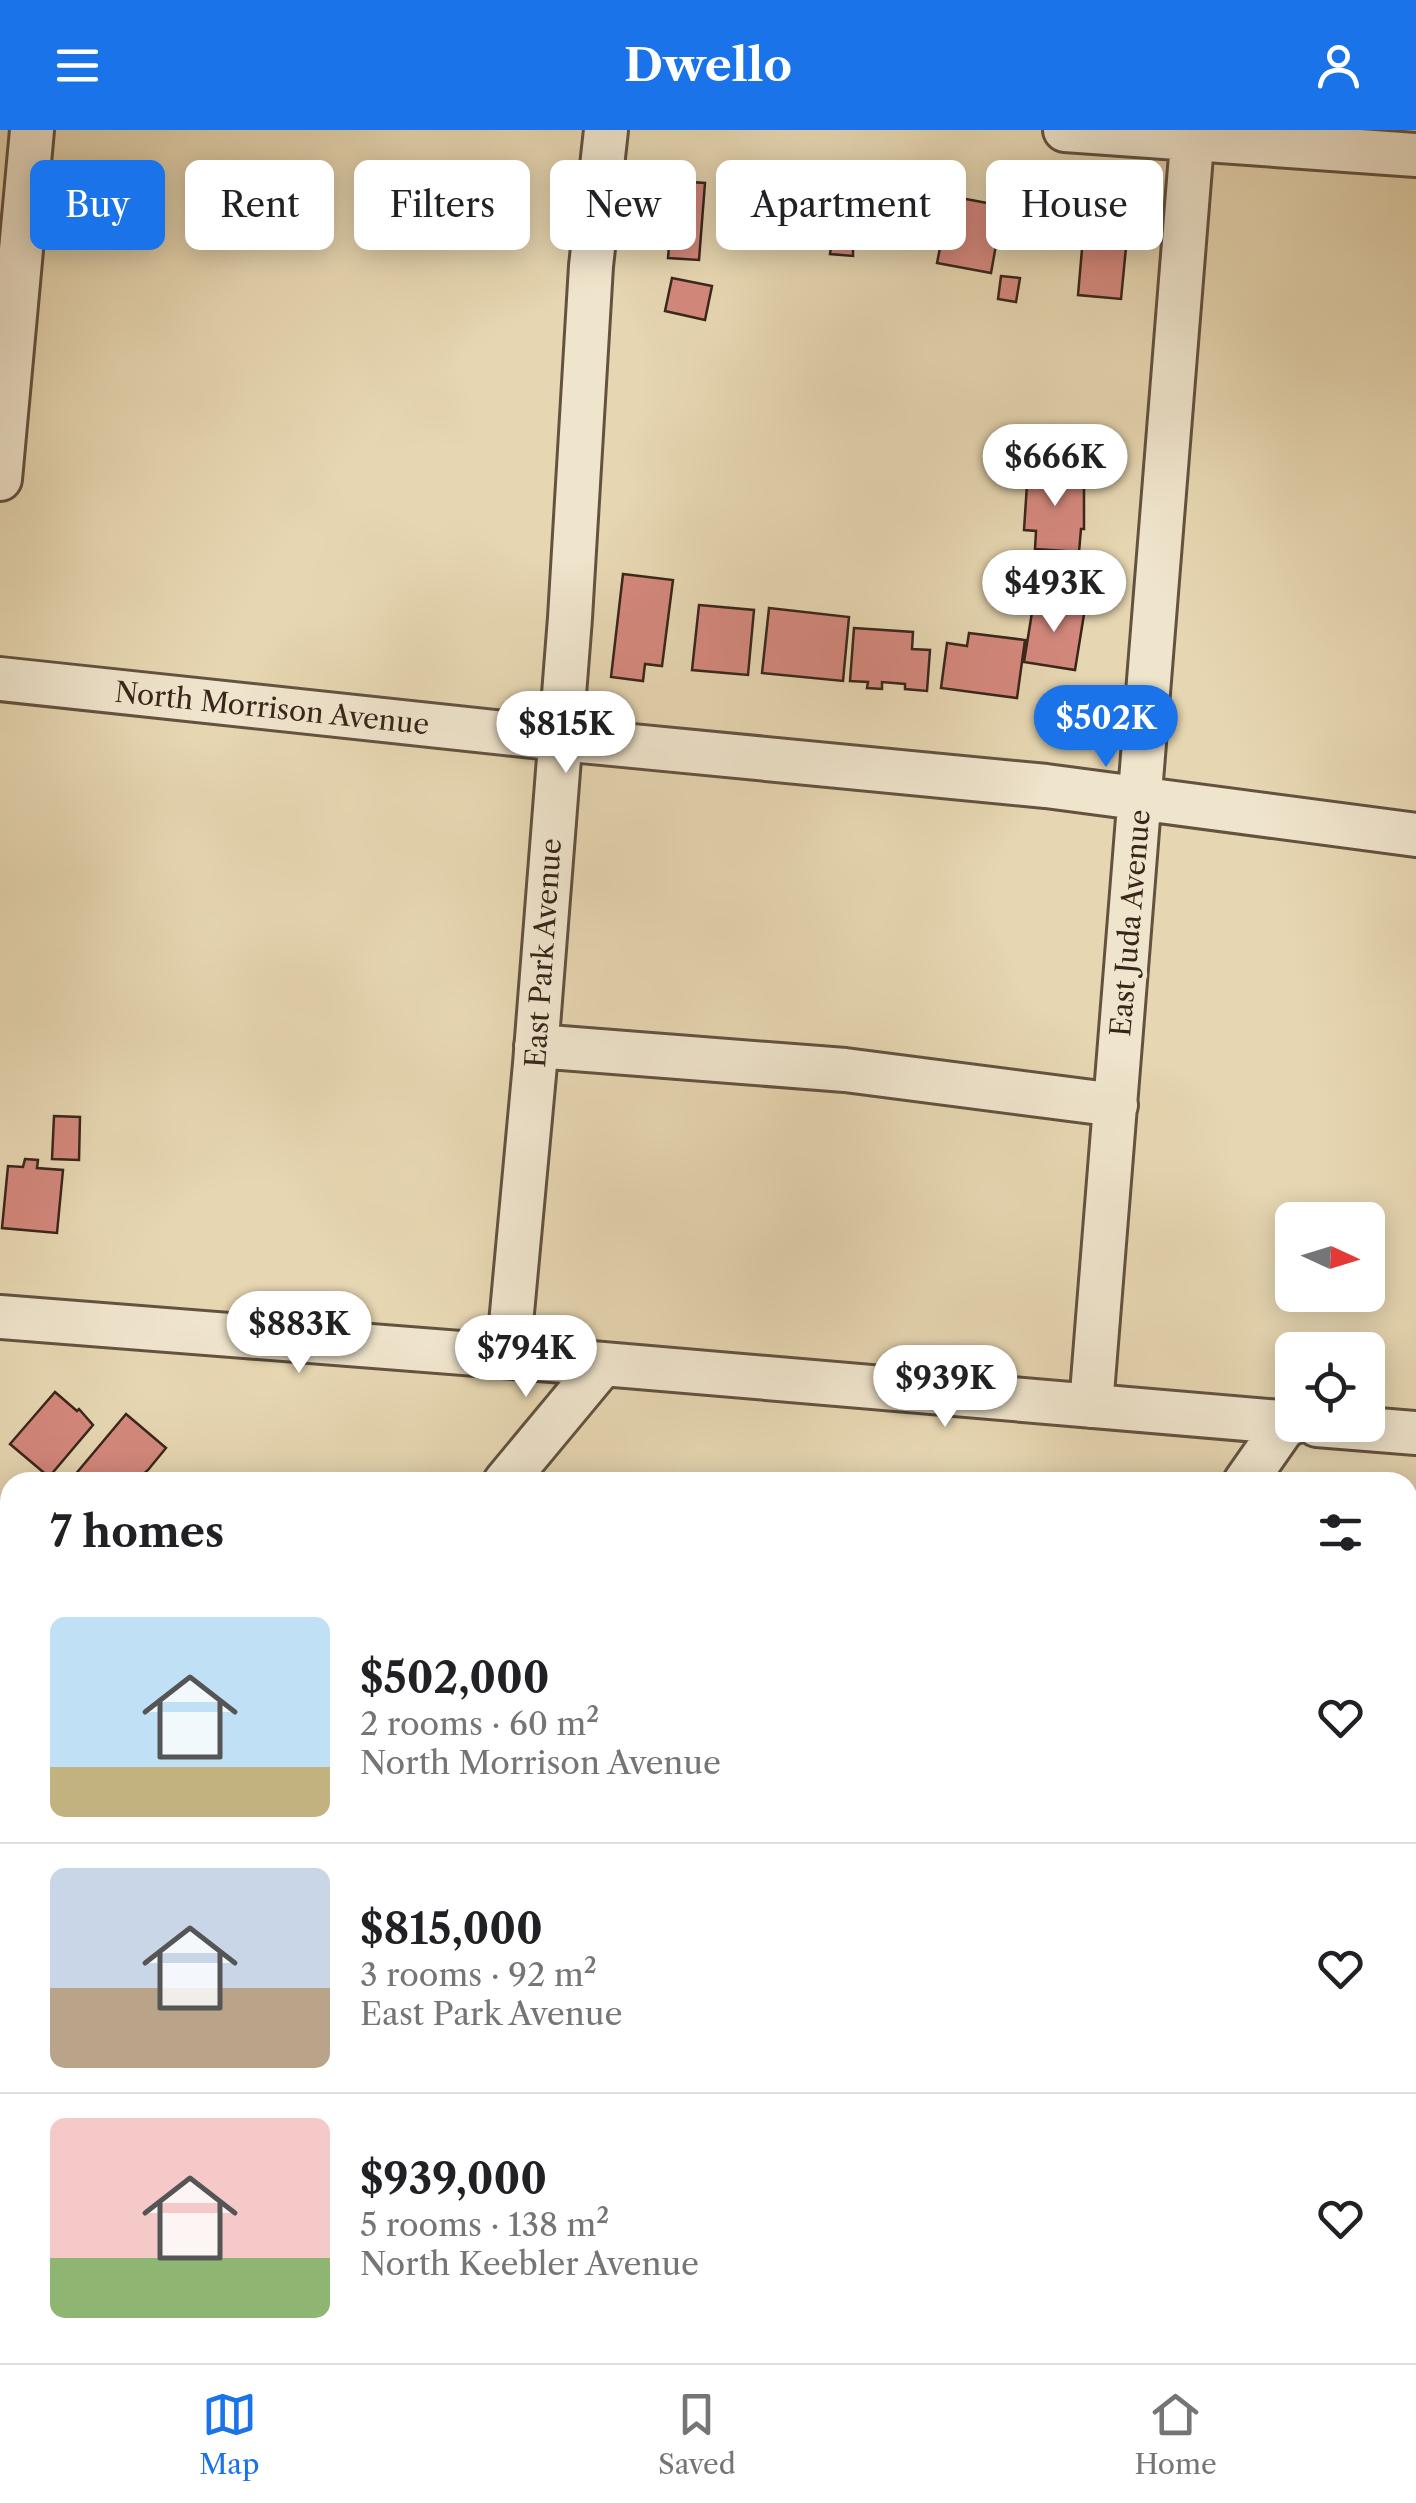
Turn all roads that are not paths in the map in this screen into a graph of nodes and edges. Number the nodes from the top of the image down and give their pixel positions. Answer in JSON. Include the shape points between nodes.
{"nodes":[{"id":1,"x":32,"y":130,"type":"edge"},
{"id":2,"x":606,"y":130,"type":"edge"},
{"id":3,"x":1066,"y":130,"type":"edge"},
{"id":4,"x":1192,"y":135,"type":"edge"},
{"id":5,"x":1416,"y":155,"type":"edge"},
{"id":6,"x":0,"y":479,"type":"edge"},
{"id":7,"x":0,"y":679,"type":"edge"},
{"id":8,"x":560,"y":739,"type":"junction"},
{"id":9,"x":1140,"y":799,"type":"junction"},
{"id":10,"x":1416,"y":835,"type":"edge"},
{"id":11,"x":536,"y":1046,"type":"junction"},
{"id":12,"x":1116,"y":1104,"type":"junction"},
{"id":13,"x":0,"y":1317,"type":"edge"},
{"id":14,"x":508,"y":1356,"type":"junction"},
{"id":15,"x":604,"y":1364,"type":"junction"},
{"id":16,"x":1091,"y":1406,"type":"junction"},
{"id":17,"x":1275,"y":1422,"type":"edge"},
{"id":18,"x":1385,"y":1431,"type":"edge"},
{"id":19,"x":1416,"y":1433,"type":"edge"},
{"id":20,"x":1282,"y":1442,"type":"edge"},
{"id":21,"x":513,"y":1472,"type":"edge"},
{"id":22,"x":1254,"y":1472,"type":"edge"}],
"edges":[{"from":1,"to":6,"type":"street"},
{"from":2,"to":8,"type":"street","name":"East Park Avenue"},
{"from":3,"to":4,"type":"street"},
{"from":4,"to":5,"type":"street"},
{"from":4,"to":9,"type":"street","name":"East Juda Avenue"},
{"from":7,"to":8,"type":"street","name":"North Morrison Avenue"},
{"from":8,"to":9,"type":"street","name":"North Morrison Avenue"},
{"from":8,"to":11,"type":"street","name":"East Park Avenue"},
{"from":9,"to":10,"type":"street","name":"North Morrison Avenue"},
{"from":9,"to":12,"type":"street","name":"East Juda Avenue"},
{"from":11,"to":12,"type":"street","via":[[845,1070]]},
{"from":11,"to":14,"type":"street","name":"East Park Avenue"},
{"from":12,"to":16,"type":"street","name":"East Juda Avenue"},
{"from":13,"to":14,"type":"street"},
{"from":14,"to":15,"type":"street"},
{"from":15,"to":16,"type":"street"},
{"from":15,"to":21,"type":"street"},
{"from":16,"to":17,"type":"street"},
{"from":18,"to":19,"type":"street"},
{"from":20,"to":22,"type":"street"}]}
